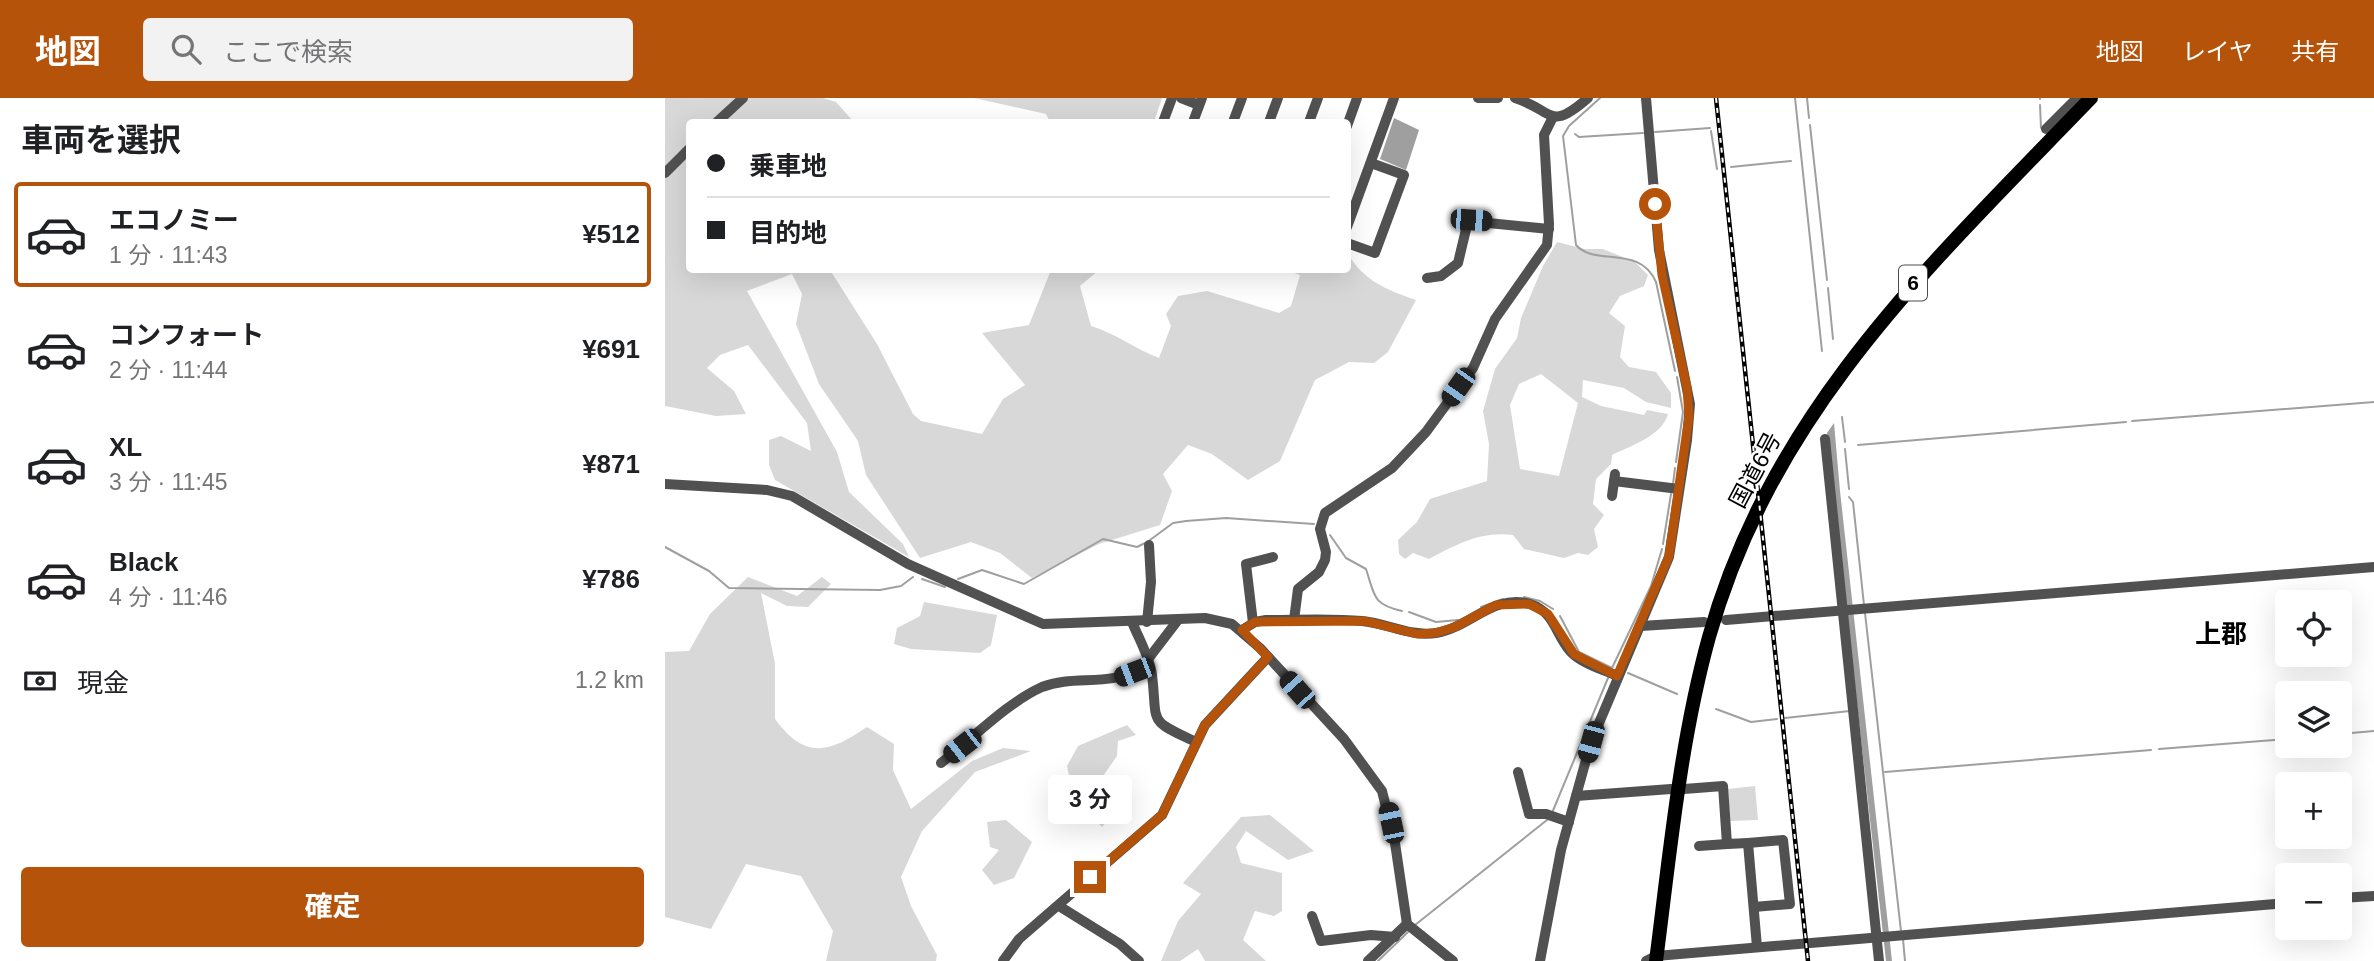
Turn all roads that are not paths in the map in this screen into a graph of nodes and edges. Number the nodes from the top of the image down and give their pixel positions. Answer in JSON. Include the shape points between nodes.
{"nodes":[{"id":1,"x":743,"y":98,"type":"edge"},
{"id":2,"x":1172,"y":98,"type":"edge"},
{"id":3,"x":1181,"y":98,"type":"edge"},
{"id":4,"x":1242,"y":98,"type":"edge"},
{"id":5,"x":1278,"y":98,"type":"edge"},
{"id":6,"x":1318,"y":98,"type":"edge"},
{"id":7,"x":1357,"y":98,"type":"edge"},
{"id":8,"x":1394,"y":98,"type":"edge"},
{"id":9,"x":1478,"y":98,"type":"edge"},
{"id":10,"x":1498,"y":98,"type":"edge"},
{"id":11,"x":1515,"y":98,"type":"edge"},
{"id":12,"x":1588,"y":98,"type":"edge"},
{"id":13,"x":1646,"y":98,"type":"edge"},
{"id":14,"x":2077,"y":98,"type":"edge"},
{"id":15,"x":2091,"y":98,"type":"edge"},
{"id":16,"x":1201,"y":101,"type":"edge"},
{"id":17,"x":1553,"y":117,"type":"junction"},
{"id":18,"x":720,"y":119,"type":"edge"},
{"id":19,"x":1164,"y":119,"type":"edge"},
{"id":20,"x":1194,"y":119,"type":"edge"},
{"id":21,"x":1234,"y":119,"type":"edge"},
{"id":22,"x":1270,"y":119,"type":"edge"},
{"id":23,"x":1310,"y":119,"type":"edge"},
{"id":24,"x":1350,"y":119,"type":"edge"},
{"id":25,"x":2046,"y":129,"type":"dead end"},
{"id":26,"x":686,"y":152,"type":"edge"},
{"id":27,"x":1371,"y":163,"type":"junction"},
{"id":28,"x":665,"y":173,"type":"edge"},
{"id":29,"x":1351,"y":216,"type":"edge"},
{"id":30,"x":1549,"y":229,"type":"junction"},
{"id":31,"x":1351,"y":244,"type":"edge"},
{"id":32,"x":1427,"y":278,"type":"dead end"},
{"id":33,"x":1825,"y":439,"type":"dead end"},
{"id":34,"x":665,"y":484,"type":"edge"},
{"id":35,"x":1679,"y":489,"type":"junction"},
{"id":36,"x":1612,"y":496,"type":"dead end"},
{"id":37,"x":1149,"y":545,"type":"dead end"},
{"id":38,"x":1272,"y":557,"type":"dead end"},
{"id":39,"x":2374,"y":567,"type":"edge"},
{"id":40,"x":1848,"y":609,"type":"junction"},
{"id":41,"x":1178,"y":620,"type":"junction"},
{"id":42,"x":1294,"y":620,"type":"junction"},
{"id":43,"x":1726,"y":620,"type":"dead end"},
{"id":44,"x":1132,"y":622,"type":"junction"},
{"id":45,"x":1146,"y":622,"type":"junction"},
{"id":46,"x":1704,"y":622,"type":"dead end"},
{"id":47,"x":1253,"y":623,"type":"junction"},
{"id":48,"x":1641,"y":626,"type":"junction"},
{"id":49,"x":1242,"y":630,"type":"junction"},
{"id":50,"x":1268,"y":657,"type":"junction"},
{"id":51,"x":1147,"y":660,"type":"junction"},
{"id":52,"x":1617,"y":676,"type":"junction"},
{"id":53,"x":1196,"y":742,"type":"junction"},
{"id":54,"x":941,"y":763,"type":"dead end"},
{"id":55,"x":1518,"y":772,"type":"dead end"},
{"id":56,"x":1671,"y":789,"type":"dead end"},
{"id":57,"x":1684,"y":789,"type":"dead end"},
{"id":58,"x":1576,"y":796,"type":"junction"},
{"id":59,"x":1569,"y":822,"type":"junction"},
{"id":60,"x":1748,"y":843,"type":"junction"},
{"id":61,"x":1727,"y":844,"type":"junction"},
{"id":62,"x":1699,"y":846,"type":"dead end"},
{"id":63,"x":2374,"y":895,"type":"edge"},
{"id":64,"x":2352,"y":897,"type":"edge"},
{"id":65,"x":2275,"y":904,"type":"edge"},
{"id":66,"x":1059,"y":906,"type":"junction"},
{"id":67,"x":1753,"y":907,"type":"junction"},
{"id":68,"x":1312,"y":916,"type":"dead end"},
{"id":69,"x":1407,"y":924,"type":"junction"},
{"id":70,"x":1395,"y":937,"type":"junction"},
{"id":71,"x":1878,"y":937,"type":"junction"},
{"id":72,"x":1757,"y":947,"type":"junction"},
{"id":73,"x":1653,"y":959,"type":"edge"},
{"id":74,"x":1003,"y":961,"type":"edge"},
{"id":75,"x":1139,"y":961,"type":"edge"},
{"id":76,"x":1368,"y":961,"type":"edge"},
{"id":77,"x":1453,"y":961,"type":"edge"},
{"id":78,"x":1540,"y":961,"type":"edge"},
{"id":79,"x":1879,"y":961,"type":"edge"}],
"edges":[{"from":1,"to":18,"type":"street"},
{"from":2,"to":19,"type":"street"},
{"from":3,"to":16,"type":"street"},
{"from":4,"to":21,"type":"street"},
{"from":5,"to":22,"type":"street"},
{"from":6,"to":23,"type":"street"},
{"from":7,"to":24,"type":"street"},
{"from":8,"to":27,"type":"street"},
{"from":9,"to":10,"type":"street"},
{"from":11,"to":17,"type":"street"},
{"from":12,"to":17,"type":"street","via":[[1569,115]]},
{"from":13,"to":35,"type":"street","via":[[1659,250],[1690,404]]},
{"from":14,"to":25,"type":"street"},
{"from":15,"to":73,"type":"highway","name":"国道6号","number":"6","via":[[1883,317],[1819,401],[1766,492],[1724,590],[1701,671]]},
{"from":16,"to":20,"type":"street"},
{"from":17,"to":30,"type":"street","via":[[1544,135]]},
{"from":26,"to":28,"type":"street"},
{"from":27,"to":29,"type":"street"},
{"from":27,"to":31,"type":"street","via":[[1404,175],[1375,253]]},
{"from":30,"to":32,"type":"street","via":[[1468,221],[1458,263],[1441,276]]},
{"from":30,"to":42,"type":"street","via":[[1541,256],[1495,319],[1472,368],[1426,432],[1392,468],[1325,513],[1320,529],[1325,560],[1319,572],[1298,589]]},
{"from":33,"to":40,"type":"street"},
{"from":34,"to":44,"type":"street","via":[[767,490],[792,496],[908,564],[1044,624]]},
{"from":35,"to":36,"type":"street","via":[[1614,478]]},
{"from":35,"to":48,"type":"street","via":[[1669,556]]},
{"from":37,"to":45,"type":"street"},
{"from":38,"to":47,"type":"street","via":[[1246,564]]},
{"from":39,"to":40,"type":"street"},
{"from":40,"to":43,"type":"street"},
{"from":40,"to":71,"type":"street"},
{"from":41,"to":45,"type":"street"},
{"from":41,"to":49,"type":"street","via":[[1216,618]]},
{"from":41,"to":51,"type":"street"},
{"from":42,"to":47,"type":"street"},
{"from":42,"to":52,"type":"street","via":[[1365,621],[1417,634],[1435,633],[1496,605],[1529,604],[1548,614],[1574,654]]},
{"from":44,"to":45,"type":"street"},
{"from":44,"to":51,"type":"street"},
{"from":46,"to":48,"type":"street"},
{"from":47,"to":49,"type":"street"},
{"from":48,"to":52,"type":"street"},
{"from":49,"to":50,"type":"street"},
{"from":50,"to":53,"type":"street","via":[[1232,692]]},
{"from":50,"to":69,"type":"street","via":[[1344,739],[1383,791]]},
{"from":51,"to":53,"type":"street","via":[[1155,716],[1165,728]]},
{"from":51,"to":54,"type":"street","via":[[1134,672],[1109,680],[1063,682],[1025,696]]},
{"from":52,"to":58,"type":"street"},
{"from":53,"to":66,"type":"street","via":[[1162,815]]},
{"from":55,"to":59,"type":"street","via":[[1529,814]]},
{"from":56,"to":58,"type":"street"},
{"from":57,"to":61,"type":"street","via":[[1724,786]]},
{"from":58,"to":59,"type":"street"},
{"from":59,"to":78,"type":"street"},
{"from":60,"to":61,"type":"street"},
{"from":60,"to":67,"type":"street"},
{"from":60,"to":67,"type":"street","via":[[1783,840],[1790,904]]},
{"from":61,"to":62,"type":"street"},
{"from":63,"to":64,"type":"street"},
{"from":65,"to":71,"type":"street"},
{"from":66,"to":74,"type":"street","via":[[1019,939]]},
{"from":66,"to":75,"type":"street"},
{"from":67,"to":72,"type":"street"},
{"from":68,"to":70,"type":"street","via":[[1321,941]]},
{"from":69,"to":70,"type":"street"},
{"from":69,"to":77,"type":"street"},
{"from":70,"to":76,"type":"street"},
{"from":71,"to":72,"type":"street"},
{"from":71,"to":79,"type":"street"},
{"from":72,"to":73,"type":"street"}]}
